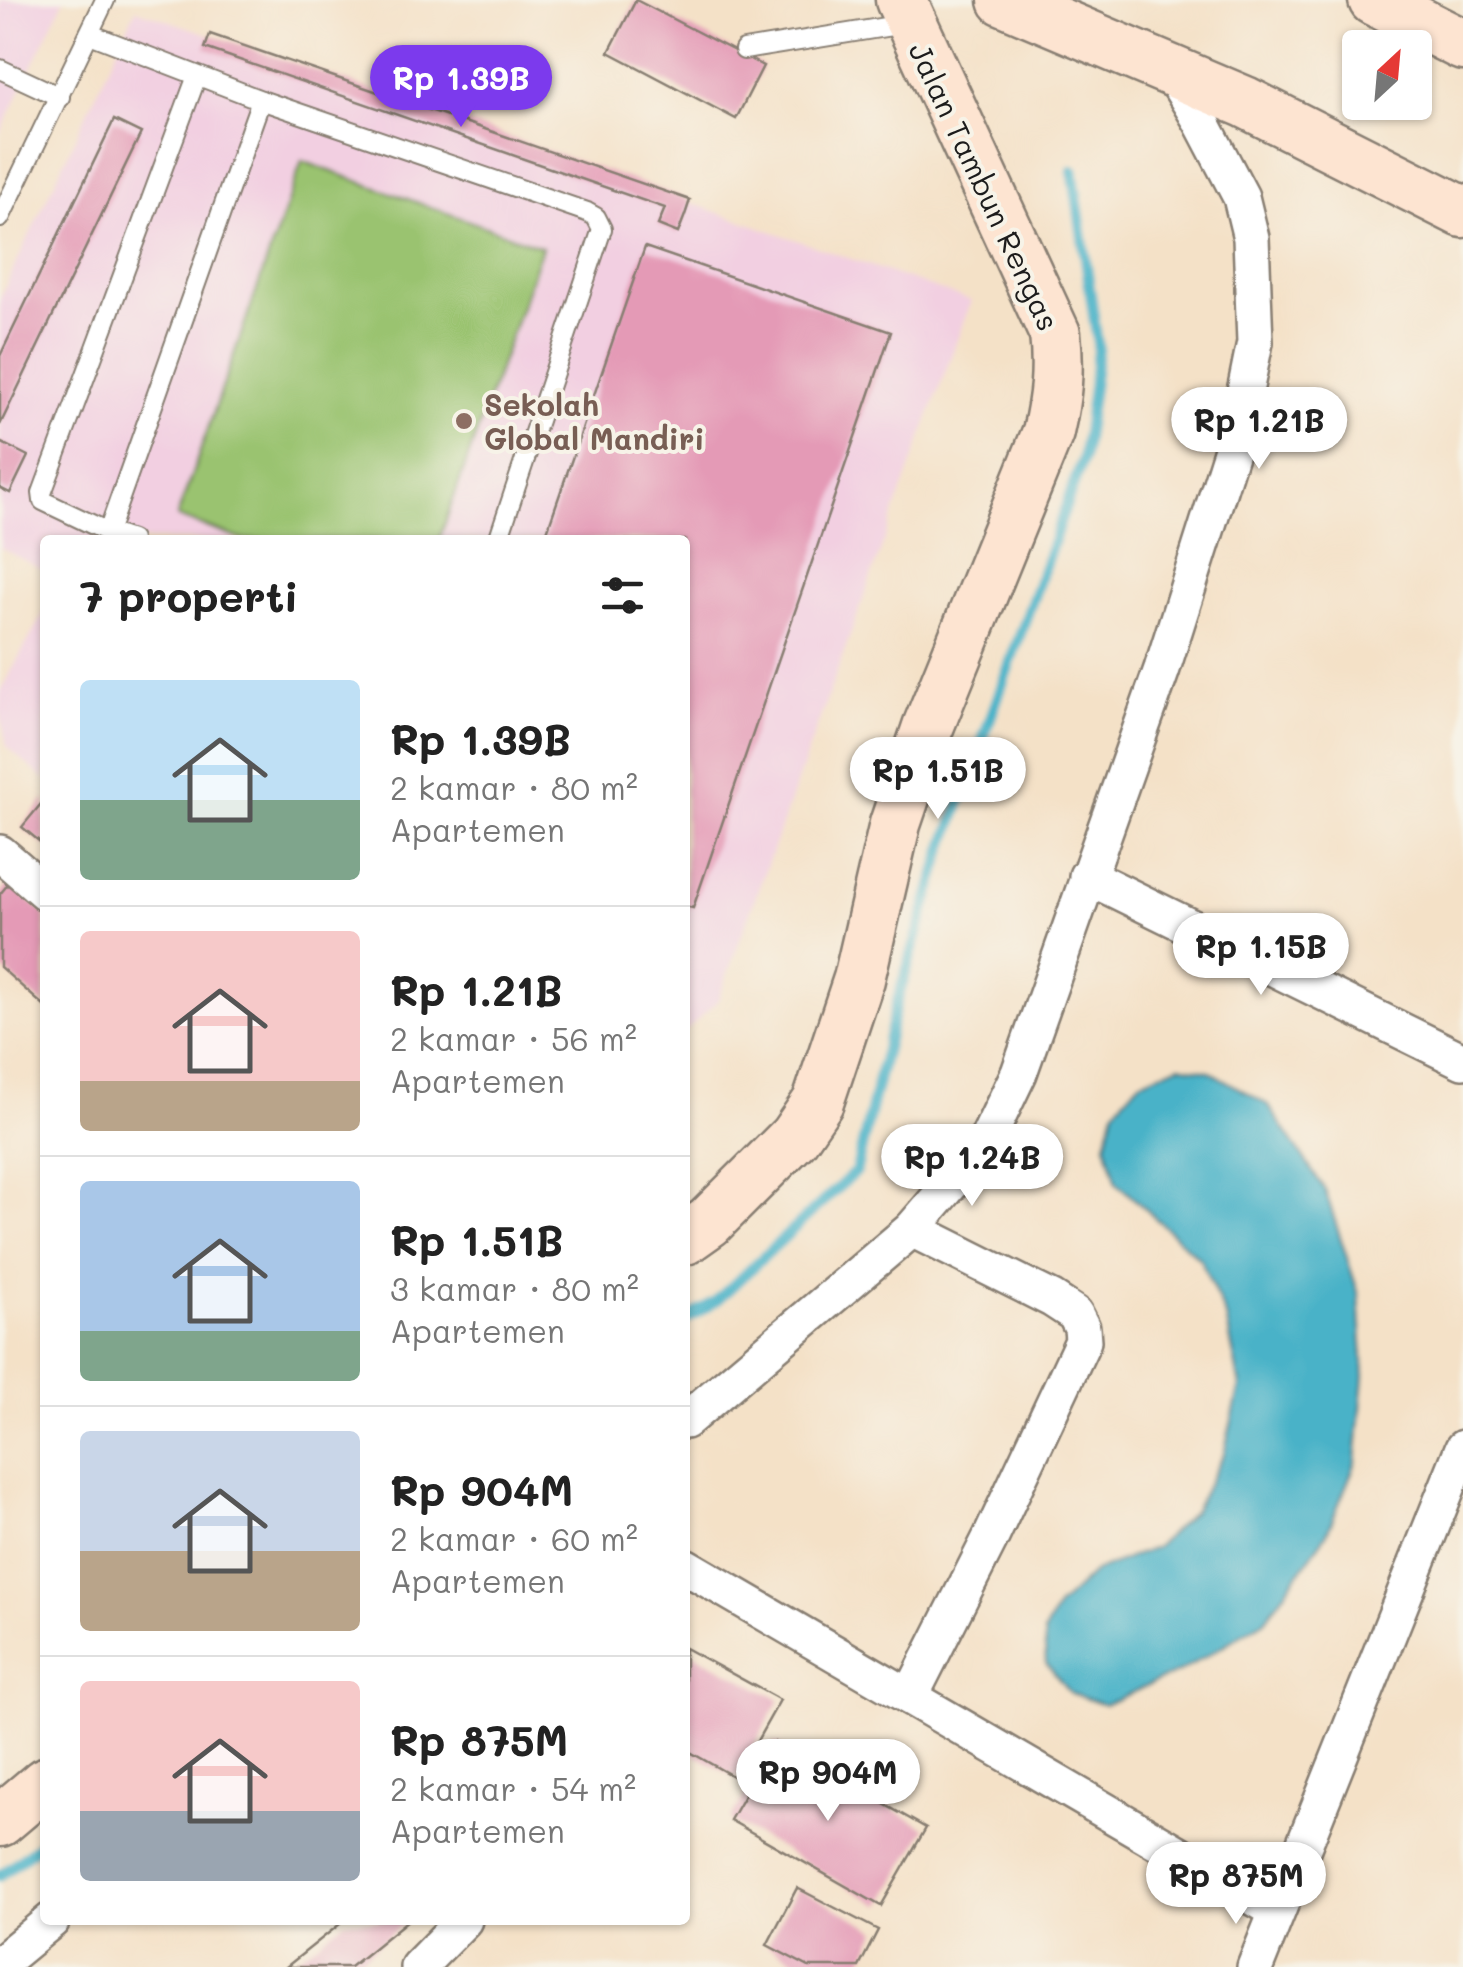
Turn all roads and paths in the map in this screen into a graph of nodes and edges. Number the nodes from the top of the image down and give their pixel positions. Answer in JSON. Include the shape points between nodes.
{"nodes":[{"id":1,"x":104,"y":0,"type":"edge"},
{"id":2,"x":1004,"y":0,"type":"edge"},
{"id":3,"x":1374,"y":0,"type":"edge"},
{"id":4,"x":906,"y":12,"type":"edge"},
{"id":5,"x":90,"y":34,"type":"junction"},
{"id":6,"x":1463,"y":45,"type":"edge"},
{"id":7,"x":744,"y":50,"type":"dead end"},
{"id":8,"x":0,"y":69,"type":"edge"},
{"id":9,"x":1172,"y":73,"type":"junction"},
{"id":10,"x":197,"y":76,"type":"junction"},
{"id":11,"x":60,"y":97,"type":"junction"},
{"id":12,"x":261,"y":100,"type":"junction"},
{"id":13,"x":1463,"y":212,"type":"edge"},
{"id":14,"x":0,"y":218,"type":"edge"},
{"id":15,"x":108,"y":532,"type":"junction"},
{"id":16,"x":117,"y":535,"type":"edge"},
{"id":17,"x":500,"y":535,"type":"edge"},
{"id":18,"x":0,"y":853,"type":"edge"},
{"id":19,"x":1087,"y":876,"type":"junction"},
{"id":20,"x":40,"y":888,"type":"edge"},
{"id":21,"x":1463,"y":1060,"type":"edge"},
{"id":22,"x":912,"y":1229,"type":"junction"},
{"id":23,"x":690,"y":1235,"type":"edge"},
{"id":24,"x":690,"y":1416,"type":"edge"},
{"id":25,"x":1462,"y":1455,"type":"edge"},
{"id":26,"x":690,"y":1569,"type":"edge"},
{"id":27,"x":910,"y":1697,"type":"junction"},
{"id":28,"x":40,"y":1787,"type":"edge"},
{"id":29,"x":0,"y":1821,"type":"edge"},
{"id":30,"x":1277,"y":1911,"type":"junction"},
{"id":31,"x":46,"y":1925,"type":"edge"},
{"id":32,"x":459,"y":1925,"type":"edge"},
{"id":33,"x":0,"y":1963,"type":"edge"},
{"id":34,"x":418,"y":1967,"type":"edge"},
{"id":35,"x":1255,"y":1967,"type":"edge"}],
"edges":[{"from":1,"to":5,"type":"lane"},
{"from":2,"to":9,"type":"street"},
{"from":3,"to":6,"type":"street"},
{"from":4,"to":7,"type":"lane"},
{"from":4,"to":23,"type":"street","name":"Jalan Tambun Rengas","via":[[1055,334],[1055,399],[1048,432],[928,727],[818,1102],[794,1137]]},
{"from":5,"to":10,"type":"lane"},
{"from":5,"to":11,"type":"lane"},
{"from":8,"to":11,"type":"lane"},
{"from":9,"to":13,"type":"street"},
{"from":9,"to":19,"type":"street","via":[[1240,197],[1250,238],[1255,342],[1236,436]]},
{"from":10,"to":12,"type":"lane"},
{"from":10,"to":15,"type":"lane","via":[[42,493],[43,501]]},
{"from":11,"to":14,"type":"lane"},
{"from":12,"to":15,"type":"lane"},
{"from":12,"to":17,"type":"lane","via":[[596,217],[602,229]]},
{"from":15,"to":16,"type":"lane"},
{"from":18,"to":20,"type":"street"},
{"from":19,"to":21,"type":"street"},
{"from":19,"to":22,"type":"street","via":[[1018,1073],[985,1144]]},
{"from":22,"to":24,"type":"street"},
{"from":22,"to":27,"type":"street","via":[[1075,1314],[1083,1341]]},
{"from":25,"to":30,"type":"street"},
{"from":26,"to":27,"type":"street"},
{"from":27,"to":30,"type":"street"},
{"from":28,"to":29,"type":"street"},
{"from":30,"to":35,"type":"street"},
{"from":31,"to":33,"type":"street"},
{"from":32,"to":34,"type":"street"}]}
